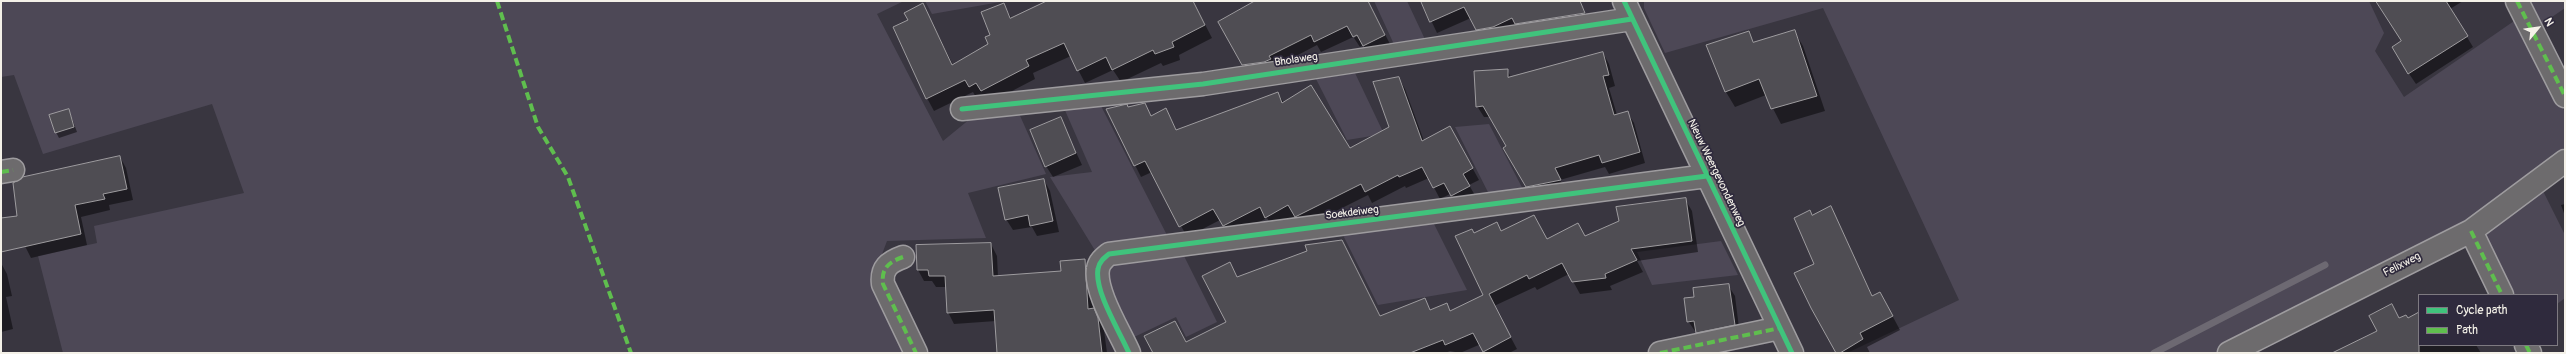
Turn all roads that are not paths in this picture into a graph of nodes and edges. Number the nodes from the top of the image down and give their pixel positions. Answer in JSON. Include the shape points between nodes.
{"nodes":[{"id":1,"x":2517,"y":1,"type":"edge"},
{"id":2,"x":1628,"y":10,"type":"edge"},
{"id":3,"x":2565,"y":96,"type":"edge"},
{"id":4,"x":962,"y":109,"type":"dead end"},
{"id":5,"x":2565,"y":161,"type":"edge"},
{"id":6,"x":1707,"y":176,"type":"junction"},
{"id":7,"x":2471,"y":231,"type":"junction"},
{"id":8,"x":903,"y":257,"type":"dead end"},
{"id":9,"x":2502,"y":294,"type":"edge"},
{"id":10,"x":1780,"y":328,"type":"junction"},
{"id":11,"x":916,"y":353,"type":"edge"},
{"id":12,"x":1129,"y":353,"type":"edge"},
{"id":13,"x":1660,"y":353,"type":"edge"},
{"id":14,"x":1792,"y":353,"type":"edge"},
{"id":15,"x":2229,"y":353,"type":"edge"}],
"edges":[{"from":1,"to":3,"type":"street"},
{"from":2,"to":4,"type":"street","name":"Bholaweg","via":[[1203,84]]},
{"from":2,"to":6,"type":"street","name":"Nieuw Weergevondenweg"},
{"from":5,"to":7,"type":"street","name":"Felixweg"},
{"from":6,"to":10,"type":"street","name":"Nieuw Weergevondenweg"},
{"from":6,"to":12,"type":"street","name":"Soekdeiweg","via":[[1109,254],[1098,268],[1098,276],[1103,297]]},
{"from":7,"to":9,"type":"street"},
{"from":7,"to":15,"type":"street","name":"Felixweg"},
{"from":8,"to":11,"type":"street","via":[[885,267],[882,274],[883,284]]},
{"from":10,"to":13,"type":"street"},
{"from":10,"to":14,"type":"street","name":"Nieuw Weergevondenweg"}]}
